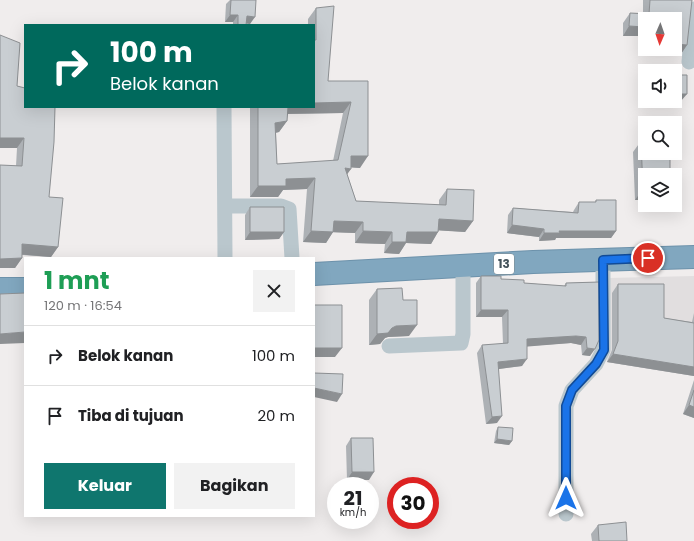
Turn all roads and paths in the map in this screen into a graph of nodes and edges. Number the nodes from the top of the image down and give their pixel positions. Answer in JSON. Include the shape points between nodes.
{"nodes":[{"id":1,"x":694,"y":9,"type":"edge"},
{"id":2,"x":694,"y":20,"type":"edge"},
{"id":3,"x":689,"y":62,"type":"dead end"},
{"id":4,"x":224,"y":108,"type":"edge"},
{"id":5,"x":225,"y":206,"type":"junction"},
{"id":6,"x":225,"y":257,"type":"edge"},
{"id":7,"x":292,"y":257,"type":"edge"},
{"id":8,"x":694,"y":257,"type":"edge"},
{"id":9,"x":603,"y":260,"type":"junction"},
{"id":10,"x":463,"y":266,"type":"junction"},
{"id":11,"x":315,"y":274,"type":"edge"},
{"id":12,"x":0,"y":289,"type":"edge"},
{"id":13,"x":24,"y":289,"type":"edge"},
{"id":14,"x":389,"y":346,"type":"dead end"},
{"id":15,"x":566,"y":514,"type":"dead end"}],
"edges":[{"from":1,"to":2,"type":"street"},
{"from":2,"to":3,"type":"street"},
{"from":4,"to":5,"type":"street"},
{"from":5,"to":6,"type":"street"},
{"from":5,"to":7,"type":"street","via":[[281,206],[289,209]]},
{"from":8,"to":9,"type":"highway","number":"13"},
{"from":9,"to":10,"type":"highway","number":"13"},
{"from":9,"to":15,"type":"street","via":[[604,350],[596,364],[572,390],[566,406]]},
{"from":10,"to":11,"type":"highway","number":"13"},
{"from":10,"to":14,"type":"street","via":[[461,343]]},
{"from":12,"to":13,"type":"highway"}]}
